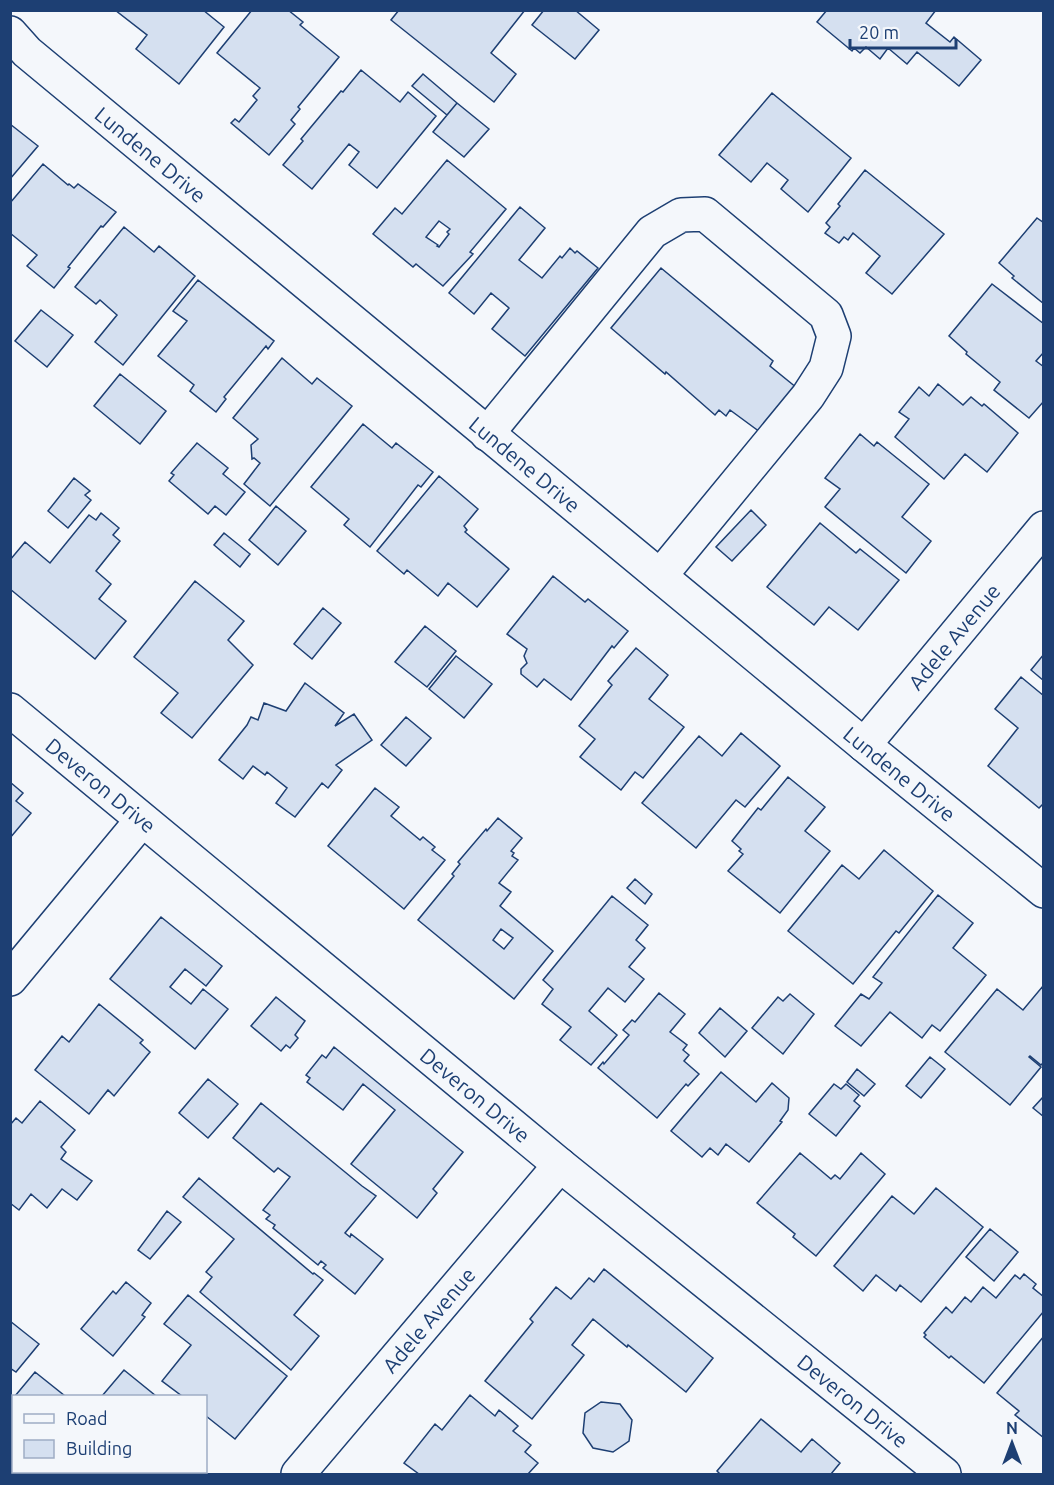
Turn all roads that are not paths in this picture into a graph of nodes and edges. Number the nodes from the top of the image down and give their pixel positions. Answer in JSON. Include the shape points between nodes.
{"nodes":[{"id":1,"x":10,"y":33,"type":"edge"},
{"id":2,"x":487,"y":434,"type":"junction"},
{"id":3,"x":1044,"y":528,"type":"edge"},
{"id":4,"x":660,"y":576,"type":"junction"},
{"id":5,"x":10,"y":710,"type":"edge"},
{"id":6,"x":864,"y":745,"type":"junction"},
{"id":7,"x":142,"y":820,"type":"junction"},
{"id":8,"x":1044,"y":891,"type":"edge"},
{"id":9,"x":10,"y":979,"type":"edge"},
{"id":10,"x":560,"y":1165,"type":"junction"},
{"id":11,"x":298,"y":1474,"type":"edge"},
{"id":12,"x":944,"y":1474,"type":"edge"}],
"edges":[{"from":1,"to":2,"type":"street","name":"Lundene Drive","via":[[27,52]]},
{"from":2,"to":4,"type":"street","name":"Lundene Drive"},
{"from":2,"to":4,"type":"street","via":[[652,231],[681,215],[705,214],[826,315],[834,336],[826,368],[808,396]]},
{"from":3,"to":6,"type":"street","name":"Adele Avenue"},
{"from":4,"to":6,"type":"street","name":"Lundene Drive"},
{"from":5,"to":7,"type":"street","name":"Deveron Drive"},
{"from":6,"to":8,"type":"street","name":"Lundene Drive"},
{"from":7,"to":9,"type":"street"},
{"from":7,"to":10,"type":"street","name":"Deveron Drive"},
{"from":10,"to":11,"type":"street","name":"Adele Avenue"},
{"from":10,"to":12,"type":"street","name":"Deveron Drive"}]}
